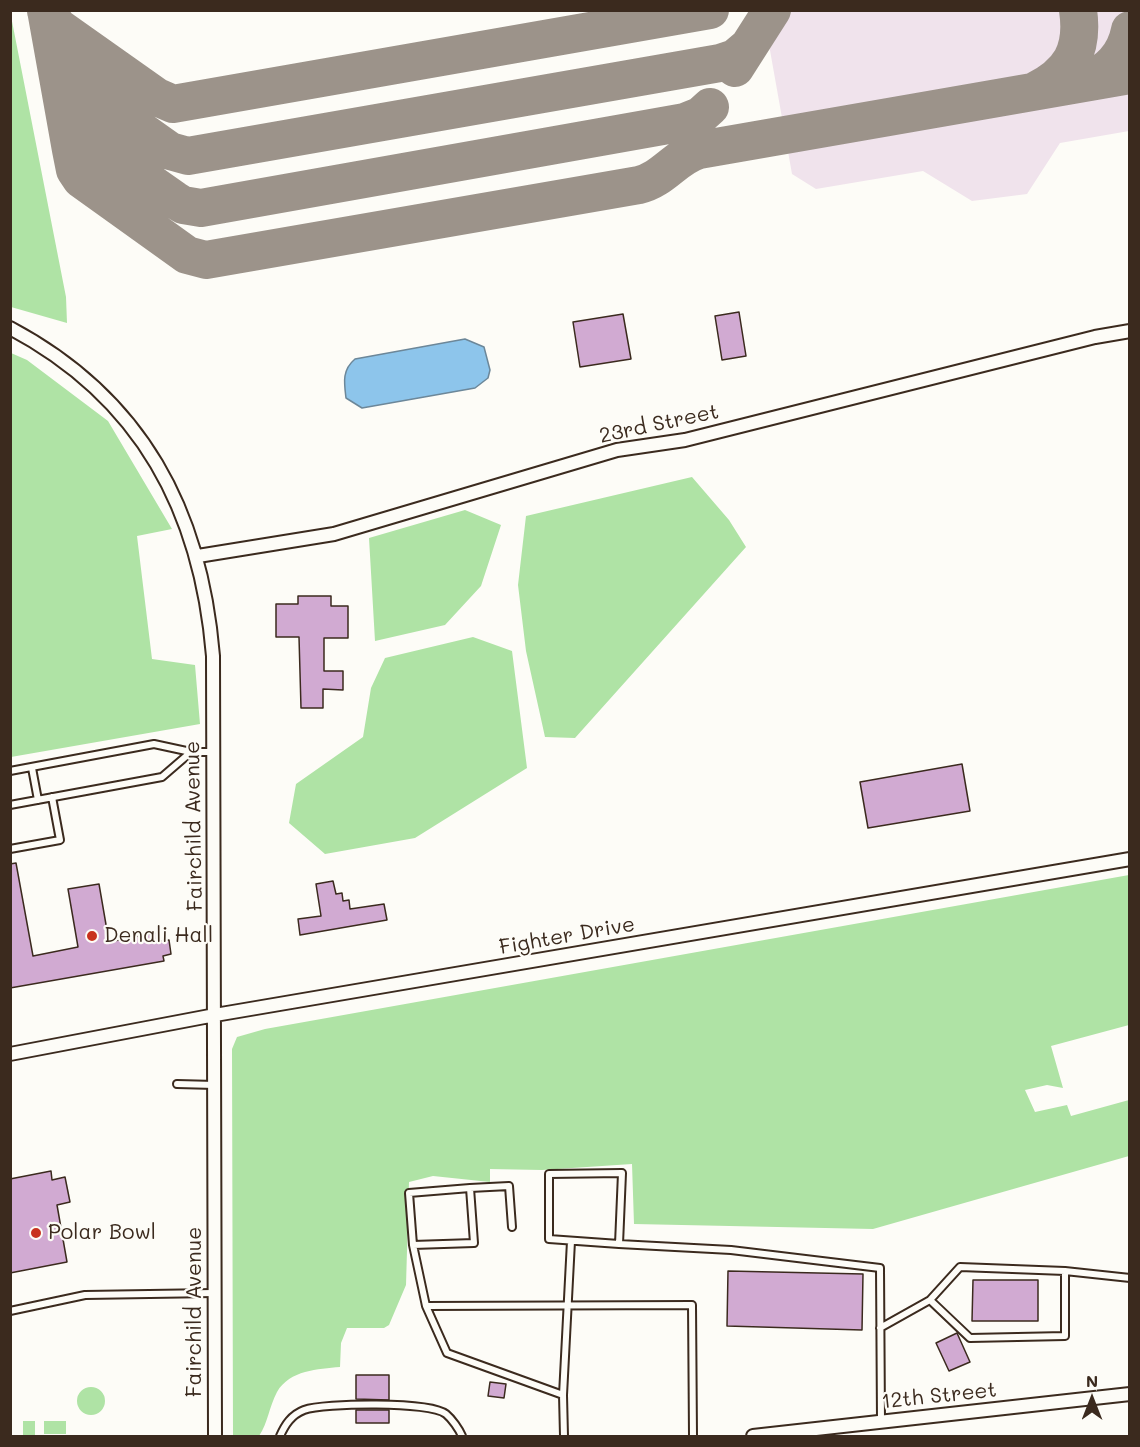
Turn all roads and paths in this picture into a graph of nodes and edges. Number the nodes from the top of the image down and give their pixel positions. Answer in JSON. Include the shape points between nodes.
{"nodes":[{"id":1,"x":10,"y":328,"type":"edge"},
{"id":2,"x":1130,"y":331,"type":"edge"},
{"id":3,"x":198,"y":556,"type":"junction"},
{"id":4,"x":191,"y":752,"type":"junction"},
{"id":5,"x":213,"y":752,"type":"junction"},
{"id":6,"x":32,"y":768,"type":"junction"},
{"id":7,"x":10,"y":771,"type":"edge"},
{"id":8,"x":52,"y":797,"type":"junction"},
{"id":9,"x":38,"y":800,"type":"junction"},
{"id":10,"x":10,"y":805,"type":"edge"},
{"id":11,"x":10,"y":849,"type":"edge"},
{"id":12,"x":1130,"y":859,"type":"edge"},
{"id":13,"x":215,"y":1016,"type":"junction"},
{"id":14,"x":10,"y":1054,"type":"edge"},
{"id":15,"x":177,"y":1083,"type":"dead end"},
{"id":16,"x":215,"y":1085,"type":"junction"},
{"id":17,"x":470,"y":1188,"type":"junction"},
{"id":18,"x":513,"y":1227,"type":"dead end"},
{"id":19,"x":571,"y":1241,"type":"junction"},
{"id":20,"x":619,"y":1244,"type":"junction"},
{"id":21,"x":413,"y":1245,"type":"junction"},
{"id":22,"x":1065,"y":1271,"type":"junction"},
{"id":23,"x":1130,"y":1278,"type":"edge"},
{"id":24,"x":215,"y":1293,"type":"junction"},
{"id":25,"x":930,"y":1300,"type":"junction"},
{"id":26,"x":568,"y":1304,"type":"junction"},
{"id":27,"x":426,"y":1306,"type":"junction"},
{"id":28,"x":10,"y":1311,"type":"edge"},
{"id":29,"x":880,"y":1328,"type":"junction"},
{"id":30,"x":1130,"y":1394,"type":"edge"},
{"id":31,"x":563,"y":1395,"type":"junction"},
{"id":32,"x":881,"y":1422,"type":"junction"},
{"id":33,"x":215,"y":1437,"type":"edge"},
{"id":34,"x":280,"y":1437,"type":"edge"},
{"id":35,"x":462,"y":1437,"type":"edge"},
{"id":36,"x":564,"y":1437,"type":"edge"},
{"id":37,"x":693,"y":1437,"type":"edge"},
{"id":38,"x":753,"y":1437,"type":"edge"}],
"edges":[{"from":1,"to":3,"type":"street","name":"Fairchild Avenue","via":[[74,369],[134,429],[169,486]]},
{"from":2,"to":3,"type":"street","name":"23rd Street","via":[[685,440],[617,450],[334,534]]},
{"from":3,"to":5,"type":"street","name":"Fairchild Avenue","via":[[213,656]]},
{"from":4,"to":5,"type":"lane"},
{"from":4,"to":6,"type":"lane","via":[[154,744]]},
{"from":4,"to":8,"type":"lane","via":[[162,777]]},
{"from":5,"to":13,"type":"street","name":"Fairchild Avenue"},
{"from":6,"to":7,"type":"lane"},
{"from":6,"to":9,"type":"lane"},
{"from":8,"to":9,"type":"lane"},
{"from":8,"to":11,"type":"lane","via":[[60,840]]},
{"from":9,"to":10,"type":"lane"},
{"from":12,"to":13,"type":"street","name":"Fighter Drive"},
{"from":13,"to":14,"type":"street","name":"Fighter Drive"},
{"from":13,"to":16,"type":"street","name":"Fairchild Avenue"},
{"from":15,"to":16,"type":"lane"},
{"from":16,"to":24,"type":"street","name":"Fairchild Avenue"},
{"from":17,"to":18,"type":"lane","via":[[509,1186]]},
{"from":17,"to":21,"type":"lane","via":[[409,1192]]},
{"from":17,"to":21,"type":"lane","via":[[474,1243]]},
{"from":19,"to":20,"type":"lane"},
{"from":19,"to":20,"type":"lane","via":[[549,1239],[549,1174],[621,1173]]},
{"from":19,"to":26,"type":"lane"},
{"from":20,"to":29,"type":"lane","via":[[731,1250],[880,1268]]},
{"from":21,"to":27,"type":"lane"},
{"from":22,"to":23,"type":"lane"},
{"from":22,"to":25,"type":"lane","via":[[960,1267]]},
{"from":22,"to":25,"type":"lane","via":[[1065,1336],[970,1338]]},
{"from":24,"to":28,"type":"lane","via":[[85,1295]]},
{"from":24,"to":33,"type":"street","name":"Fairchild Avenue"},
{"from":25,"to":29,"type":"lane"},
{"from":26,"to":27,"type":"lane"},
{"from":26,"to":31,"type":"lane"},
{"from":26,"to":37,"type":"lane","via":[[692,1305]]},
{"from":27,"to":31,"type":"lane","via":[[447,1353]]},
{"from":29,"to":32,"type":"lane"},
{"from":30,"to":32,"type":"street","name":"12th Street"},
{"from":31,"to":36,"type":"lane"},
{"from":32,"to":38,"type":"street","name":"12th Street"},
{"from":34,"to":35,"type":"lane","via":[[287,1422],[302,1411],[323,1405],[422,1406],[445,1413]]}]}
